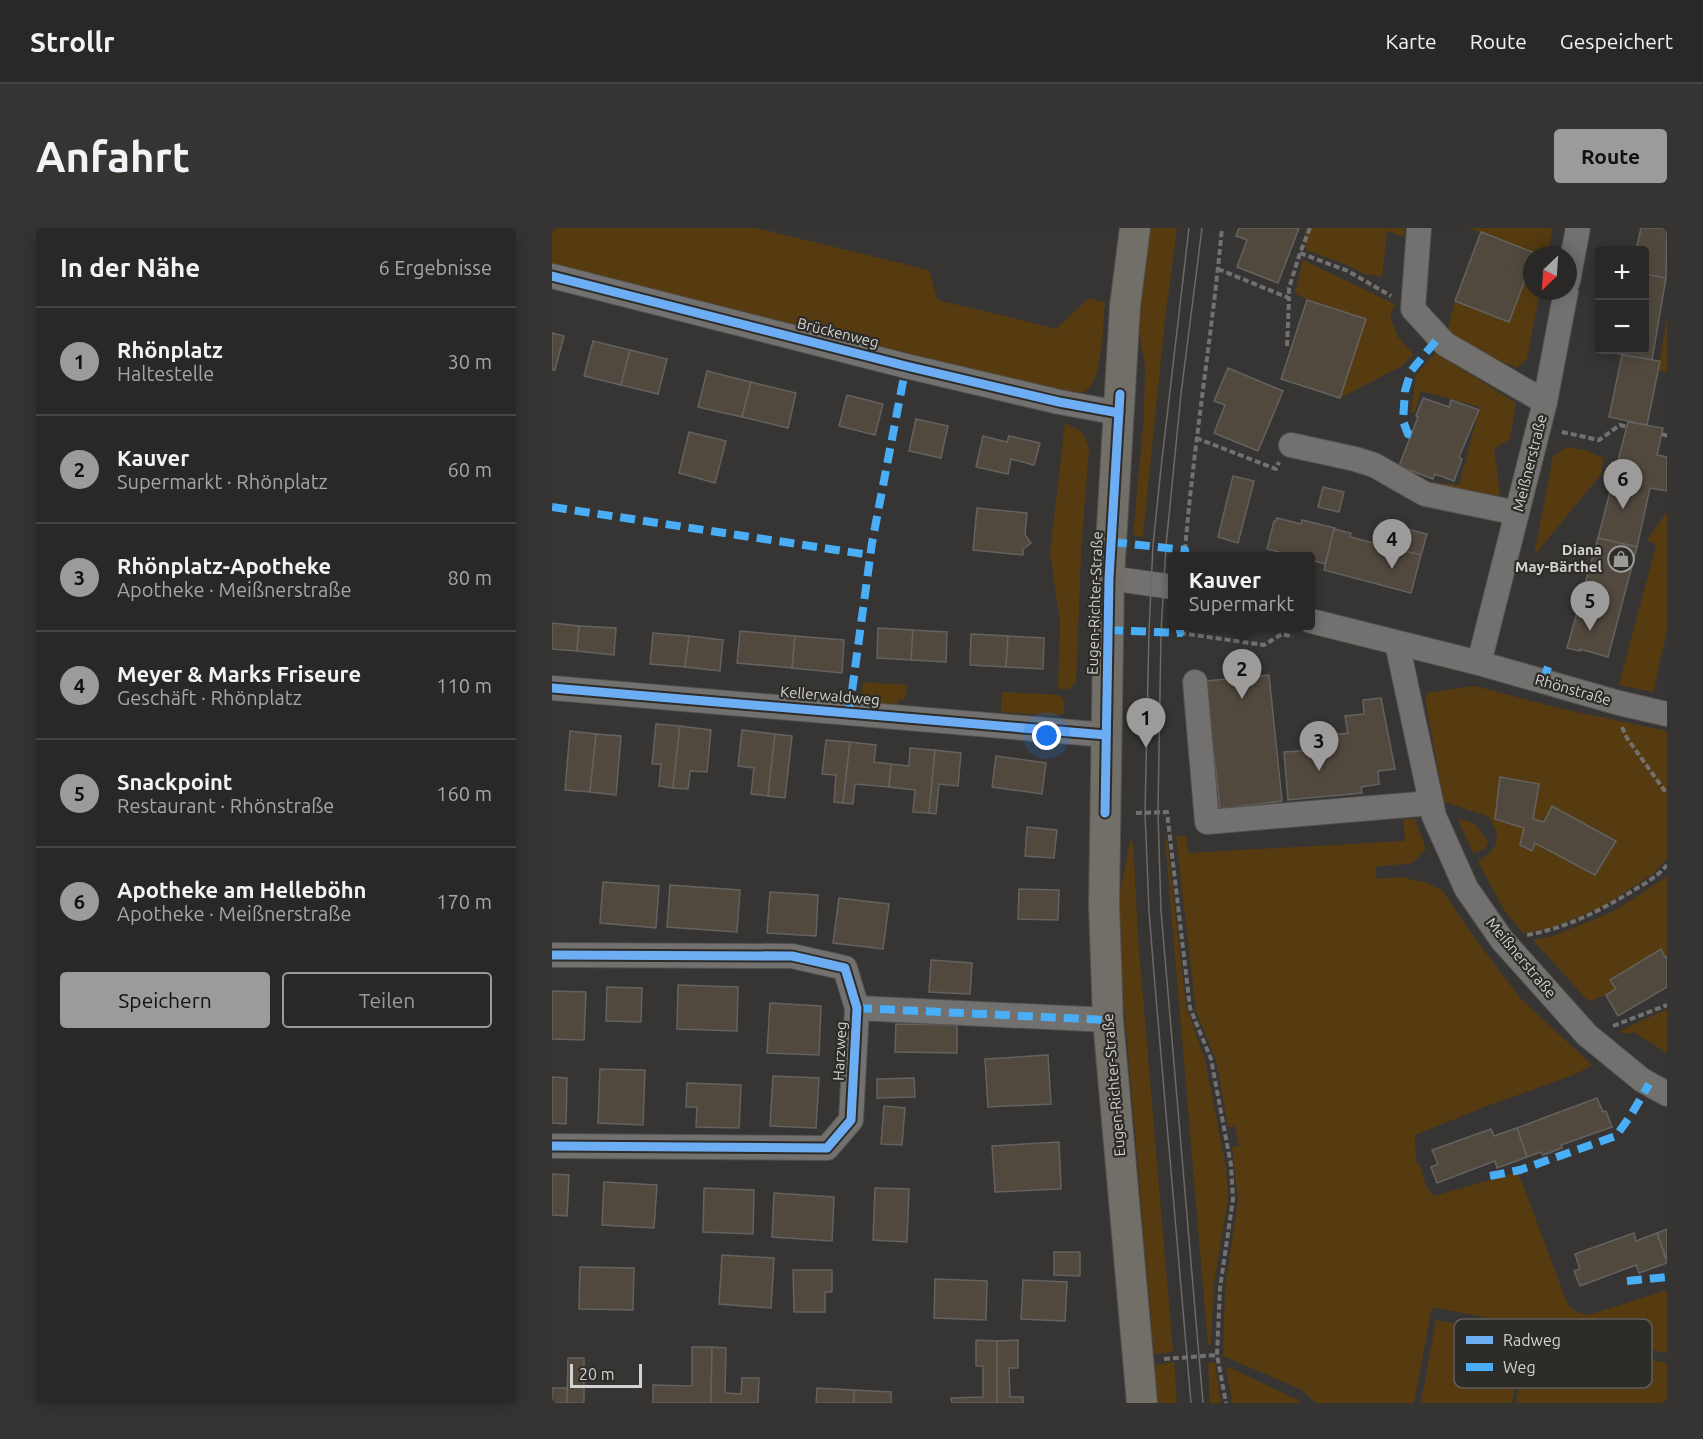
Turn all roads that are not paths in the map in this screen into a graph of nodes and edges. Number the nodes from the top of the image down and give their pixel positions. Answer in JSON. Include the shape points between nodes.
{"nodes":[{"id":1,"x":1135,"y":228,"type":"edge"},
{"id":2,"x":1419,"y":228,"type":"edge"},
{"id":3,"x":1578,"y":228,"type":"edge"},
{"id":4,"x":1575,"y":246,"type":"edge"},
{"id":5,"x":552,"y":276,"type":"edge"},
{"id":6,"x":1564,"y":300,"type":"edge"},
{"id":7,"x":1545,"y":402,"type":"junction"},
{"id":8,"x":1119,"y":413,"type":"junction"},
{"id":9,"x":1291,"y":445,"type":"road end"},
{"id":10,"x":1517,"y":513,"type":"junction"},
{"id":11,"x":1109,"y":578,"type":"junction"},
{"id":12,"x":1168,"y":586,"type":"edge"},
{"id":13,"x":1309,"y":630,"type":"edge"},
{"id":14,"x":1397,"y":643,"type":"junction"},
{"id":15,"x":1479,"y":663,"type":"junction"},
{"id":16,"x":1195,"y":682,"type":"dead end"},
{"id":17,"x":552,"y":688,"type":"edge"},
{"id":18,"x":1667,"y":714,"type":"edge"},
{"id":19,"x":1106,"y":735,"type":"junction"},
{"id":20,"x":1431,"y":803,"type":"junction"},
{"id":21,"x":552,"y":955,"type":"edge"},
{"id":22,"x":857,"y":1008,"type":"junction"},
{"id":23,"x":1108,"y":1020,"type":"junction"},
{"id":24,"x":1667,"y":1094,"type":"edge"},
{"id":25,"x":552,"y":1146,"type":"edge"},
{"id":26,"x":1142,"y":1403,"type":"edge"}],
"edges":[{"from":1,"to":8,"type":"main road","name":"Eugen-Richter-Straße","via":[[1125,306]]},
{"from":2,"to":7,"type":"street","name":"Meißnerstraße","via":[[1413,309],[1445,344]]},
{"from":3,"to":4,"type":"street"},
{"from":5,"to":8,"type":"street","name":"Brückenweg","via":[[917,369]]},
{"from":6,"to":7,"type":"street","name":"Meißnerstraße"},
{"from":7,"to":10,"type":"street","name":"Meißnerstraße"},
{"from":8,"to":11,"type":"main road","name":"Eugen-Richter-Straße"},
{"from":9,"to":10,"type":"street","via":[[1374,465],[1425,494]]},
{"from":10,"to":15,"type":"street","name":"Meißnerstraße"},
{"from":11,"to":12,"type":"street"},
{"from":11,"to":19,"type":"main road","name":"Eugen-Richter-Straße"},
{"from":13,"to":14,"type":"street","name":"Rhönstraße"},
{"from":14,"to":15,"type":"street","name":"Rhönstraße"},
{"from":14,"to":20,"type":"street","name":"Meißnerstraße"},
{"from":15,"to":18,"type":"street","name":"Rhönstraße"},
{"from":16,"to":20,"type":"street","via":[[1207,822]]},
{"from":17,"to":19,"type":"street","name":"Kellerwaldweg"},
{"from":19,"to":23,"type":"main road","name":"Eugen-Richter-Straße","via":[[1104,905]]},
{"from":20,"to":24,"type":"street","name":"Meißnerstraße","via":[[1466,888],[1502,940],[1587,1035],[1642,1080]]},
{"from":21,"to":22,"type":"street","name":"Harzweg","via":[[792,956],[845,968]]},
{"from":22,"to":23,"type":"street","name":"Harzweg"},
{"from":22,"to":25,"type":"street","name":"Harzweg","via":[[851,1119],[827,1148]]},
{"from":23,"to":26,"type":"main road","name":"Eugen-Richter-Straße"}]}
